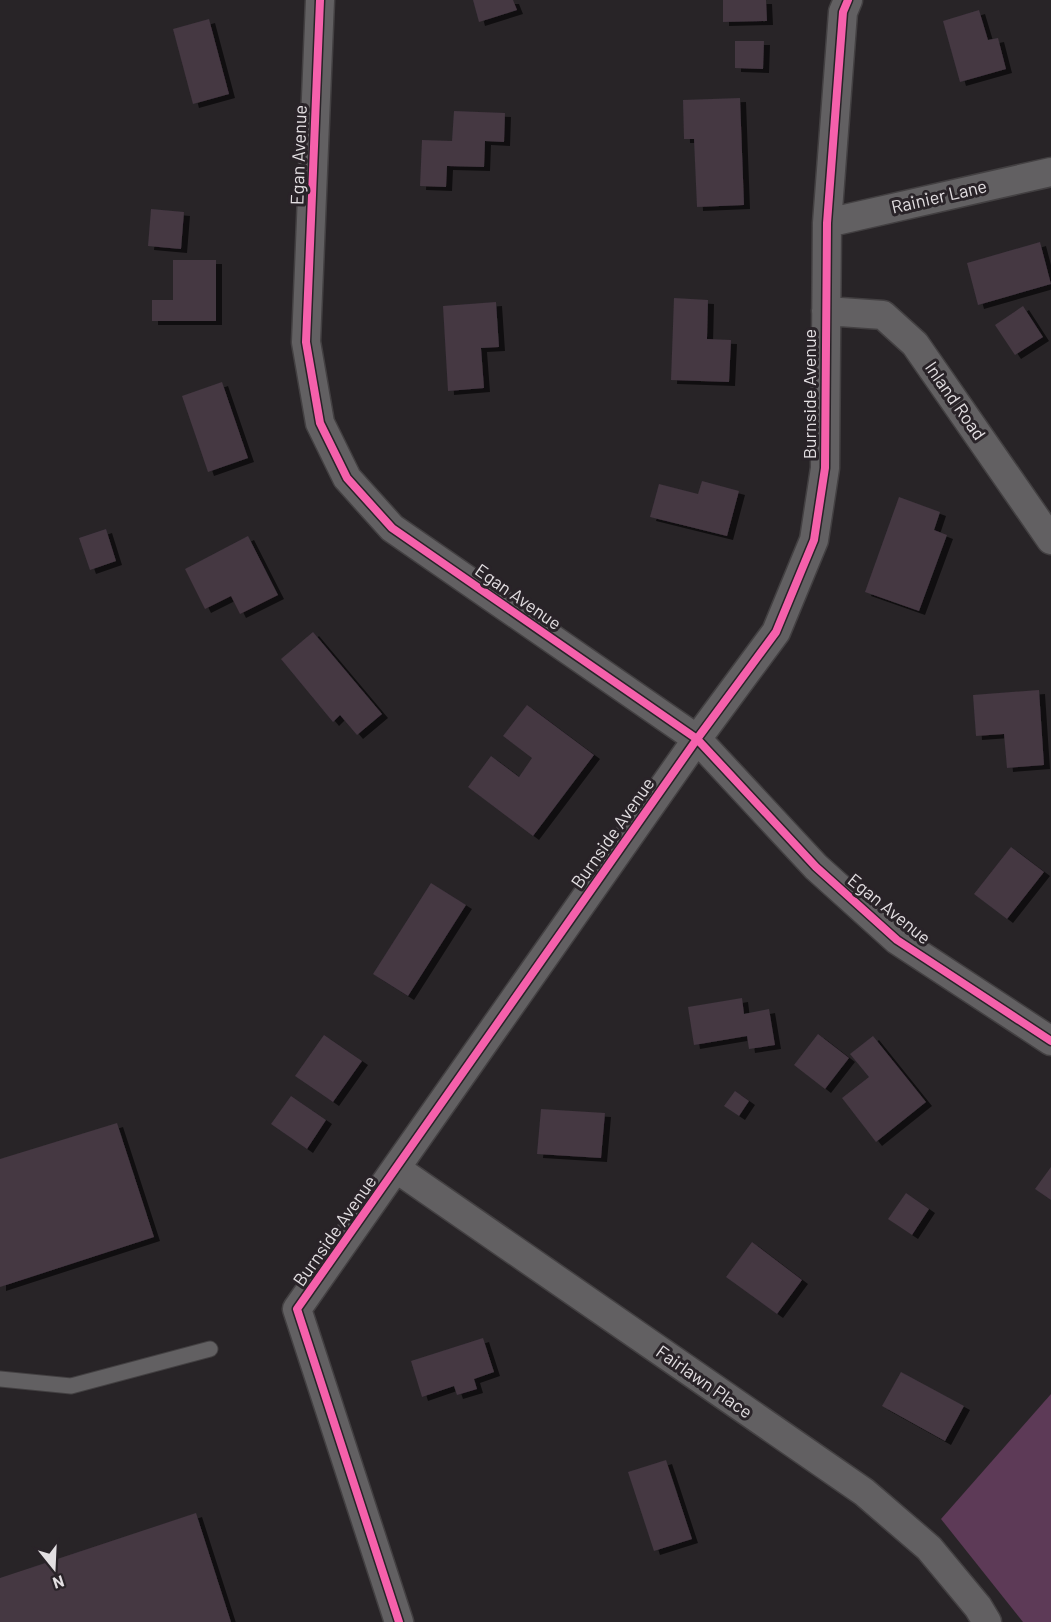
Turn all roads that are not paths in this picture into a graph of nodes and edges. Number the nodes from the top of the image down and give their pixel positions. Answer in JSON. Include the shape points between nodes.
{"nodes":[{"id":1,"x":320,"y":0,"type":"edge"},
{"id":2,"x":848,"y":0,"type":"edge"},
{"id":3,"x":1051,"y":172,"type":"edge"},
{"id":4,"x":826,"y":223,"type":"junction"},
{"id":5,"x":826,"y":311,"type":"junction"},
{"id":6,"x":1051,"y":540,"type":"edge"},
{"id":7,"x":697,"y":739,"type":"junction"},
{"id":8,"x":1051,"y":1041,"type":"edge"},
{"id":9,"x":397,"y":1169,"type":"junction"},
{"id":10,"x":210,"y":1349,"type":"dead end"},
{"id":11,"x":0,"y":1379,"type":"edge"},
{"id":12,"x":399,"y":1622,"type":"edge"},
{"id":13,"x":987,"y":1622,"type":"edge"}],
"edges":[{"from":1,"to":7,"type":"street","name":"Egan Avenue","via":[[306,342],[320,423],[347,478],[392,528]]},
{"from":2,"to":4,"type":"street","name":"Burnside Avenue","via":[[843,12]]},
{"from":3,"to":4,"type":"street","name":"Rainier Lane"},
{"from":4,"to":5,"type":"street","name":"Burnside Avenue"},
{"from":5,"to":6,"type":"street","name":"Inland Road","via":[[883,315],[915,344]]},
{"from":5,"to":7,"type":"street","name":"Burnside Avenue","via":[[825,468],[814,540],[776,632]]},
{"from":7,"to":8,"type":"street","name":"Egan Avenue","via":[[816,867],[897,940]]},
{"from":7,"to":9,"type":"street","name":"Burnside Avenue"},
{"from":9,"to":12,"type":"street","name":"Burnside Avenue","via":[[297,1309]]},
{"from":9,"to":13,"type":"street","name":"Fairlawn Place","via":[[864,1492],[929,1548]]},
{"from":10,"to":11,"type":"lane","via":[[70,1386]]}]}
